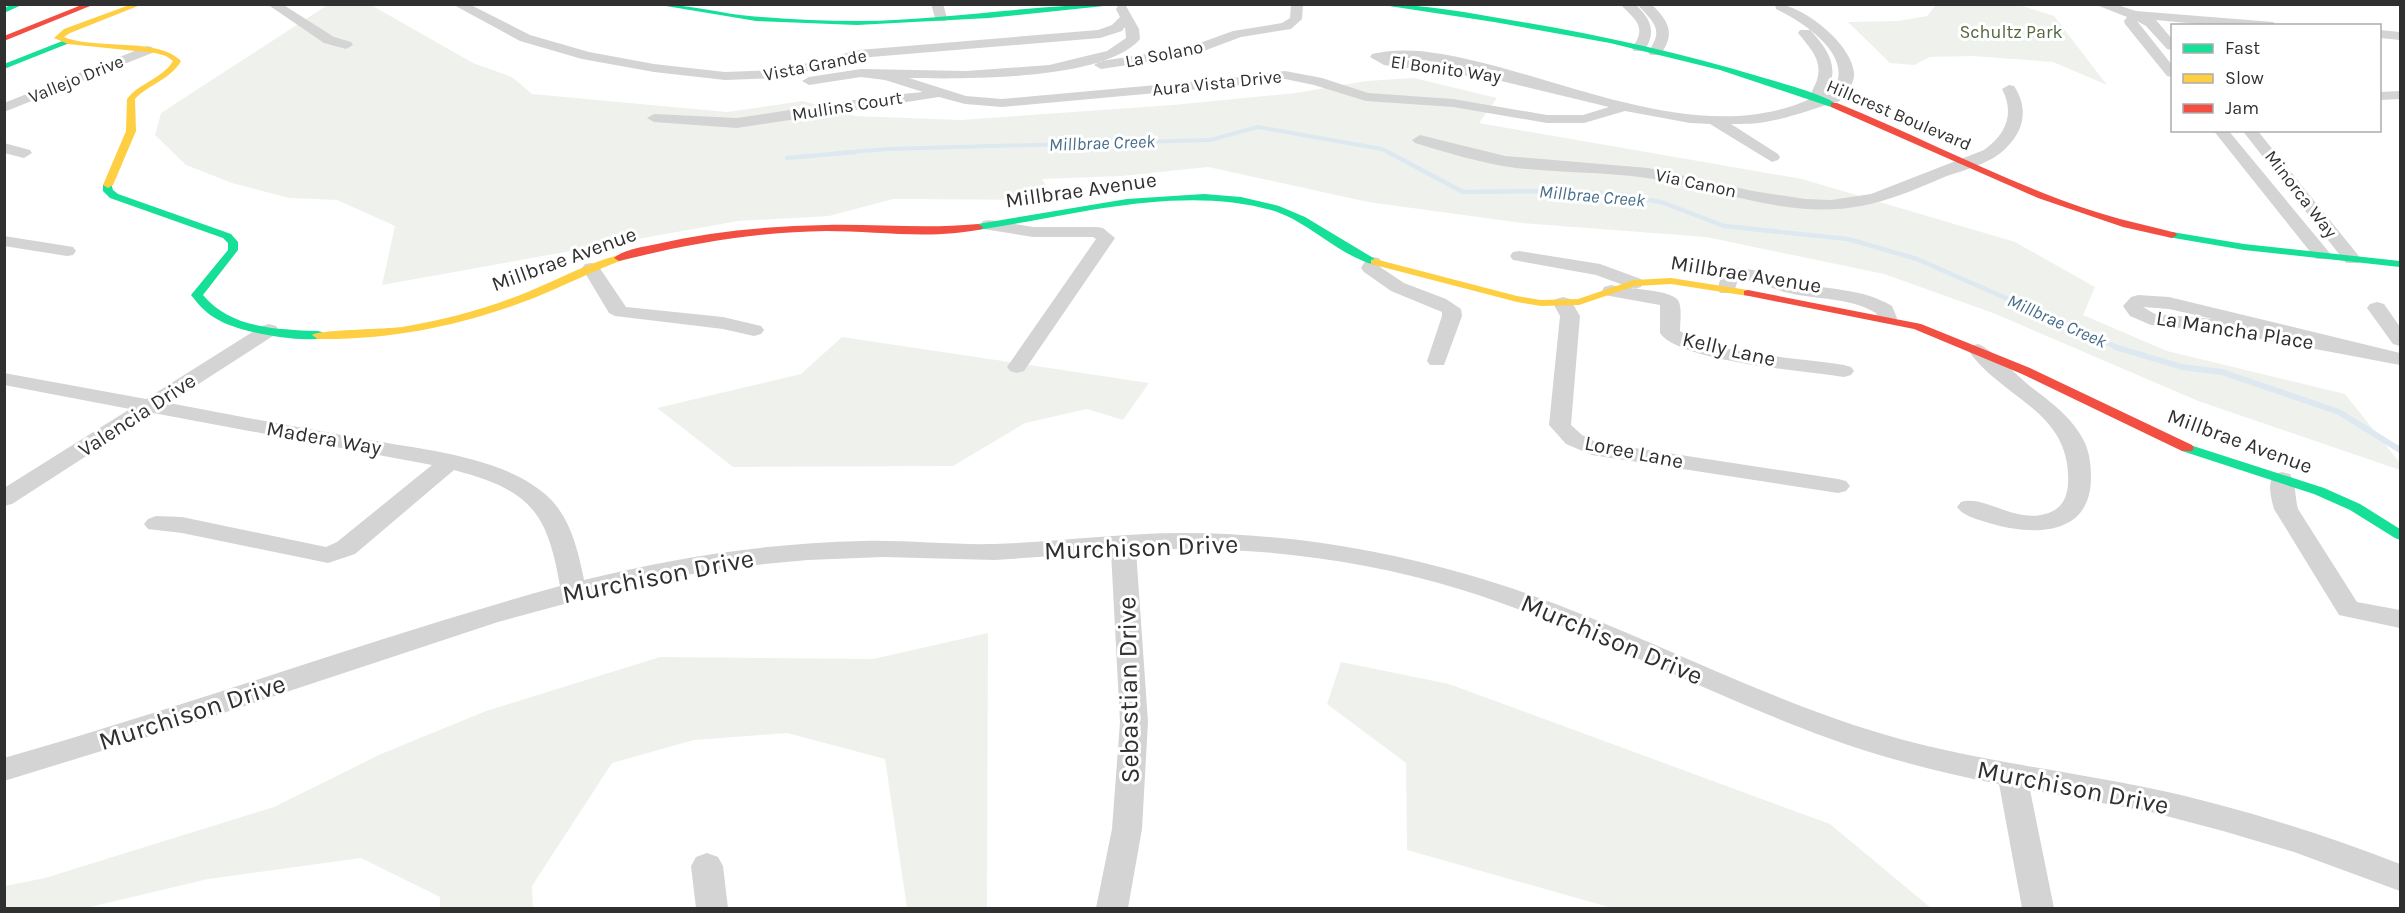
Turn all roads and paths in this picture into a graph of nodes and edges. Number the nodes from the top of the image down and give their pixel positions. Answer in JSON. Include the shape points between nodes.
{"nodes":[{"id":1,"x":21,"y":4,"type":"edge"},
{"id":2,"x":92,"y":4,"type":"edge"},
{"id":3,"x":273,"y":4,"type":"edge"},
{"id":4,"x":458,"y":4,"type":"edge"},
{"id":5,"x":657,"y":4,"type":"edge"},
{"id":6,"x":1120,"y":4,"type":"edge"},
{"id":7,"x":1296,"y":4,"type":"edge"},
{"id":8,"x":1379,"y":4,"type":"edge"},
{"id":9,"x":1626,"y":4,"type":"edge"},
{"id":10,"x":1643,"y":4,"type":"edge"},
{"id":11,"x":2100,"y":4,"type":"edge"},
{"id":12,"x":2117,"y":4,"type":"edge"},
{"id":13,"x":1779,"y":5,"type":"edge"},
{"id":14,"x":1803,"y":5,"type":"edge"},
{"id":15,"x":145,"y":7,"type":"edge"},
{"id":16,"x":1441,"y":8,"type":"edge"},
{"id":17,"x":35,"y":10,"type":"dead end"},
{"id":18,"x":2131,"y":10,"type":"edge"},
{"id":19,"x":4,"y":11,"type":"edge"},
{"id":20,"x":939,"y":11,"type":"edge"},
{"id":21,"x":1127,"y":18,"type":"junction"},
{"id":22,"x":4,"y":21,"type":"edge"},
{"id":23,"x":2255,"y":24,"type":"edge"},
{"id":24,"x":2381,"y":34,"type":"edge"},
{"id":25,"x":2400,"y":36,"type":"edge"},
{"id":26,"x":525,"y":38,"type":"junction"},
{"id":27,"x":4,"y":39,"type":"edge"},
{"id":28,"x":68,"y":42,"type":"junction"},
{"id":29,"x":89,"y":43,"type":"junction"},
{"id":30,"x":346,"y":45,"type":"dead end"},
{"id":31,"x":2171,"y":45,"type":"edge"},
{"id":32,"x":1639,"y":48,"type":"junction"},
{"id":33,"x":147,"y":50,"type":"junction"},
{"id":34,"x":1655,"y":52,"type":"junction"},
{"id":35,"x":26,"y":58,"type":"junction"},
{"id":36,"x":4,"y":67,"type":"edge"},
{"id":37,"x":1048,"y":69,"type":"junction"},
{"id":38,"x":861,"y":73,"type":"junction"},
{"id":39,"x":2171,"y":73,"type":"edge"},
{"id":40,"x":1555,"y":88,"type":"junction"},
{"id":41,"x":2009,"y":89,"type":"dead end"},
{"id":42,"x":2400,"y":95,"type":"edge"},
{"id":43,"x":950,"y":96,"type":"junction"},
{"id":44,"x":2381,"y":96,"type":"edge"},
{"id":45,"x":1820,"y":100,"type":"junction"},
{"id":46,"x":1623,"y":107,"type":"junction"},
{"id":47,"x":4,"y":108,"type":"edge"},
{"id":48,"x":654,"y":118,"type":"dead end"},
{"id":49,"x":1714,"y":120,"type":"junction"},
{"id":50,"x":2222,"y":132,"type":"edge"},
{"id":51,"x":2251,"y":132,"type":"edge"},
{"id":52,"x":1420,"y":140,"type":"dead end"},
{"id":53,"x":4,"y":148,"type":"edge"},
{"id":54,"x":24,"y":153,"type":"dead end"},
{"id":55,"x":1772,"y":157,"type":"dead end"},
{"id":56,"x":1968,"y":165,"type":"junction"},
{"id":57,"x":989,"y":225,"type":"junction"},
{"id":58,"x":4,"y":241,"type":"edge"},
{"id":59,"x":68,"y":251,"type":"dead end"},
{"id":60,"x":2322,"y":255,"type":"junction"},
{"id":61,"x":1519,"y":256,"type":"dead end"},
{"id":62,"x":2352,"y":259,"type":"junction"},
{"id":63,"x":1372,"y":262,"type":"junction"},
{"id":64,"x":2400,"y":264,"type":"edge"},
{"id":65,"x":591,"y":268,"type":"junction"},
{"id":66,"x":1634,"y":283,"type":"junction"},
{"id":67,"x":1727,"y":289,"type":"joint"},
{"id":68,"x":1611,"y":291,"type":"junction"},
{"id":69,"x":1563,"y":303,"type":"junction"},
{"id":70,"x":2376,"y":308,"type":"dead end"},
{"id":71,"x":1887,"y":318,"type":"joint"},
{"id":72,"x":269,"y":330,"type":"junction"},
{"id":73,"x":754,"y":330,"type":"dead end"},
{"id":74,"x":2400,"y":340,"type":"edge"},
{"id":75,"x":1978,"y":350,"type":"junction"},
{"id":76,"x":2400,"y":359,"type":"edge"},
{"id":77,"x":1437,"y":361,"type":"dead end"},
{"id":78,"x":1017,"y":367,"type":"dead end"},
{"id":79,"x":1844,"y":371,"type":"dead end"},
{"id":80,"x":4,"y":379,"type":"edge"},
{"id":81,"x":150,"y":406,"type":"junction"},
{"id":82,"x":450,"y":462,"type":"junction"},
{"id":83,"x":2282,"y":479,"type":"junction"},
{"id":84,"x":1838,"y":486,"type":"dead end"},
{"id":85,"x":4,"y":499,"type":"edge"},
{"id":86,"x":1969,"y":507,"type":"dead end"},
{"id":87,"x":156,"y":524,"type":"dead end"},
{"id":88,"x":2400,"y":535,"type":"edge"},
{"id":89,"x":1123,"y":543,"type":"junction"},
{"id":90,"x":573,"y":590,"type":"junction"},
{"id":91,"x":2400,"y":619,"type":"edge"},
{"id":92,"x":4,"y":770,"type":"edge"},
{"id":93,"x":2013,"y":776,"type":"junction"},
{"id":94,"x":707,"y":866,"type":"dead end"},
{"id":95,"x":2400,"y":878,"type":"edge"},
{"id":96,"x":712,"y":909,"type":"edge"},
{"id":97,"x":1112,"y":909,"type":"edge"},
{"id":98,"x":2038,"y":909,"type":"edge"}],
"edges":[{"from":1,"to":19,"type":"main road"},
{"from":2,"to":27,"type":"main road"},
{"from":3,"to":30,"type":"street","via":[[329,40]]},
{"from":4,"to":26,"type":"street","name":"Vista Grande"},
{"from":5,"to":20,"type":"main road","via":[[702,13],[788,21],[861,22]]},
{"from":6,"to":20,"type":"main road"},
{"from":6,"to":21,"type":"street"},
{"from":7,"to":37,"type":"street","name":"La Solano","via":[[1296,19],[1286,26],[1238,34],[1202,48],[1114,64]]},
{"from":8,"to":16,"type":"main road","name":"Hillcrest Boulevard"},
{"from":9,"to":32,"type":"street","via":[[1647,28]]},
{"from":10,"to":34,"type":"street","via":[[1664,30]]},
{"from":11,"to":18,"type":"street"},
{"from":12,"to":18,"type":"street"},
{"from":13,"to":14,"type":"street"},
{"from":13,"to":45,"type":"street","via":[[1824,56],[1827,72],[1818,93]]},
{"from":13,"to":45,"type":"street","name":"El Bonito Way","via":[[1815,27],[1843,58],[1843,89],[1835,98]]},
{"from":15,"to":28,"type":"main road"},
{"from":16,"to":32,"type":"main road","name":"Hillcrest Boulevard"},
{"from":17,"to":22,"type":"main road"},
{"from":18,"to":23,"type":"street"},
{"from":18,"to":31,"type":"street","via":[[2151,23]]},
{"from":18,"to":39,"type":"street","via":[[2130,21]]},
{"from":21,"to":26,"type":"street","name":"Vista Grande","via":[[1117,28],[1100,34],[859,54],[797,71],[745,77],[628,65]]},
{"from":21,"to":37,"type":"street","via":[[1134,39],[1121,49]]},
{"from":24,"to":25,"type":"street"},
{"from":26,"to":38,"type":"street","via":[[558,56],[594,66],[738,86],[774,86]]},
{"from":28,"to":29,"type":"main road","name":"Millbrae Avenue"},
{"from":28,"to":35,"type":"main road"},
{"from":29,"to":33,"type":"main road","name":"Millbrae Avenue"},
{"from":29,"to":35,"type":"main road"},
{"from":32,"to":34,"type":"main road","name":"Hillcrest Boulevard"},
{"from":33,"to":47,"type":"street","name":"Vallejo Drive"},
{"from":33,"to":72,"type":"main road","name":"Millbrae Avenue","via":[[174,57],[176,66],[132,97],[132,128],[108,191],[125,201],[227,236],[233,242],[233,250],[202,285],[197,295],[200,302],[225,318]]},
{"from":34,"to":45,"type":"main road","name":"Hillcrest Boulevard"},
{"from":35,"to":36,"type":"main road"},
{"from":37,"to":38,"type":"street","via":[[966,75]]},
{"from":38,"to":43,"type":"street","name":"Mullins Court","via":[[887,76]]},
{"from":40,"to":40,"type":"street","name":"El Bonito Way","via":[[1466,63],[1399,54],[1377,57]]},
{"from":40,"to":46,"type":"street","name":"El Bonito Way"},
{"from":41,"to":56,"type":"street","name":"Via Canon","via":[[2018,111],[2013,128],[2002,144]]},
{"from":42,"to":44,"type":"street"},
{"from":43,"to":46,"type":"street","name":"Aura Vista Drive","via":[[982,102],[1023,102],[1286,75],[1301,76],[1365,97],[1454,103],[1547,119],[1584,119]]},
{"from":43,"to":48,"type":"street","name":"Mullins Court","via":[[903,97],[737,123]]},
{"from":45,"to":49,"type":"street","name":"El Bonito Way","via":[[1770,117]]},
{"from":45,"to":56,"type":"main road","name":"Hillcrest Boulevard"},
{"from":46,"to":49,"type":"street","name":"El Bonito Way"},
{"from":49,"to":55,"type":"street"},
{"from":50,"to":60,"type":"street","name":"Minorca Way"},
{"from":51,"to":62,"type":"street","name":"Minorca Way"},
{"from":52,"to":56,"type":"street","name":"Via Canon","via":[[1515,163],[1652,174],[1799,204],[1858,202]]},
{"from":53,"to":54,"type":"street"},
{"from":56,"to":60,"type":"main road","name":"Hillcrest Boulevard","via":[[2059,205],[2126,225],[2199,241]]},
{"from":57,"to":63,"type":"main road","name":"Millbrae Avenue","via":[[1125,201],[1184,197],[1238,201],[1292,214]]},
{"from":57,"to":65,"type":"main road","name":"Millbrae Avenue","via":[[934,231],[778,231],[636,252]]},
{"from":57,"to":78,"type":"street","via":[[1033,232],[1097,232],[1106,238]]},
{"from":58,"to":59,"type":"street"},
{"from":60,"to":62,"type":"main road","name":"Hillcrest Boulevard"},
{"from":61,"to":66,"type":"street","via":[[1600,270]]},
{"from":62,"to":64,"type":"main road","name":"Hillcrest Boulevard"},
{"from":63,"to":69,"type":"main road","name":"Millbrae Avenue","via":[[1516,299]]},
{"from":63,"to":77,"type":"street","via":[[1370,268],[1391,283],[1451,309]]},
{"from":65,"to":72,"type":"main road","name":"Millbrae Avenue","via":[[507,303],[398,332],[328,336]]},
{"from":65,"to":73,"type":"street","via":[[616,309],[622,312]]},
{"from":66,"to":67,"type":"main road","name":"Millbrae Avenue","via":[[1671,281]]},
{"from":66,"to":68,"type":"main road","name":"Millbrae Avenue"},
{"from":67,"to":71,"type":"street","via":[[1733,274],[1749,274],[1794,288],[1876,303],[1886,310]]},
{"from":68,"to":69,"type":"main road","name":"Millbrae Avenue"},
{"from":68,"to":79,"type":"street","name":"Kelly Lane","via":[[1670,302],[1670,333],[1682,342],[1754,358]]},
{"from":69,"to":84,"type":"street","name":"Loree Lane","via":[[1570,316],[1560,425],[1578,443]]},
{"from":70,"to":74,"type":"street"},
{"from":71,"to":75,"type":"main road","name":"Millbrae Avenue"},
{"from":72,"to":81,"type":"street","name":"Valencia Drive"},
{"from":75,"to":83,"type":"main road","name":"Millbrae Avenue","via":[[2194,451]]},
{"from":75,"to":86,"type":"street","via":[[2064,427],[2080,461],[2080,483],[2077,500],[2069,512],[2056,520],[2018,523]]},
{"from":76,"to":76,"type":"street","name":"La Mancha Place","via":[[2169,303],[2138,301],[2133,306],[2151,319],[2259,332]]},
{"from":80,"to":81,"type":"street","name":"Madera Way"},
{"from":81,"to":82,"type":"street","name":"Madera Way"},
{"from":81,"to":85,"type":"street","name":"Valencia Drive"},
{"from":82,"to":87,"type":"street","via":[[346,548],[328,555],[182,525]]},
{"from":82,"to":90,"type":"street","name":"Madera Way","via":[[507,478],[530,492],[548,510],[567,552]]},
{"from":83,"to":88,"type":"main road","name":"Millbrae Avenue","via":[[2355,507]]},
{"from":83,"to":91,"type":"street","via":[[2286,509],[2348,609]]},
{"from":89,"to":90,"type":"street","name":"Murchison Drive","via":[[994,552],[793,552],[688,566]]},
{"from":89,"to":93,"type":"street","name":"Murchison Drive","via":[[1212,542],[1294,548],[1375,561],[1469,583],[1579,622],[1810,721],[1884,746]]},
{"from":89,"to":97,"type":"street","name":"Sebastian Drive","via":[[1134,722],[1133,771]]},
{"from":90,"to":92,"type":"street","name":"Murchison Drive"},
{"from":93,"to":95,"type":"street","name":"Murchison Drive","via":[[2189,809],[2284,836]]},
{"from":93,"to":98,"type":"street"},
{"from":94,"to":96,"type":"street"}]}
